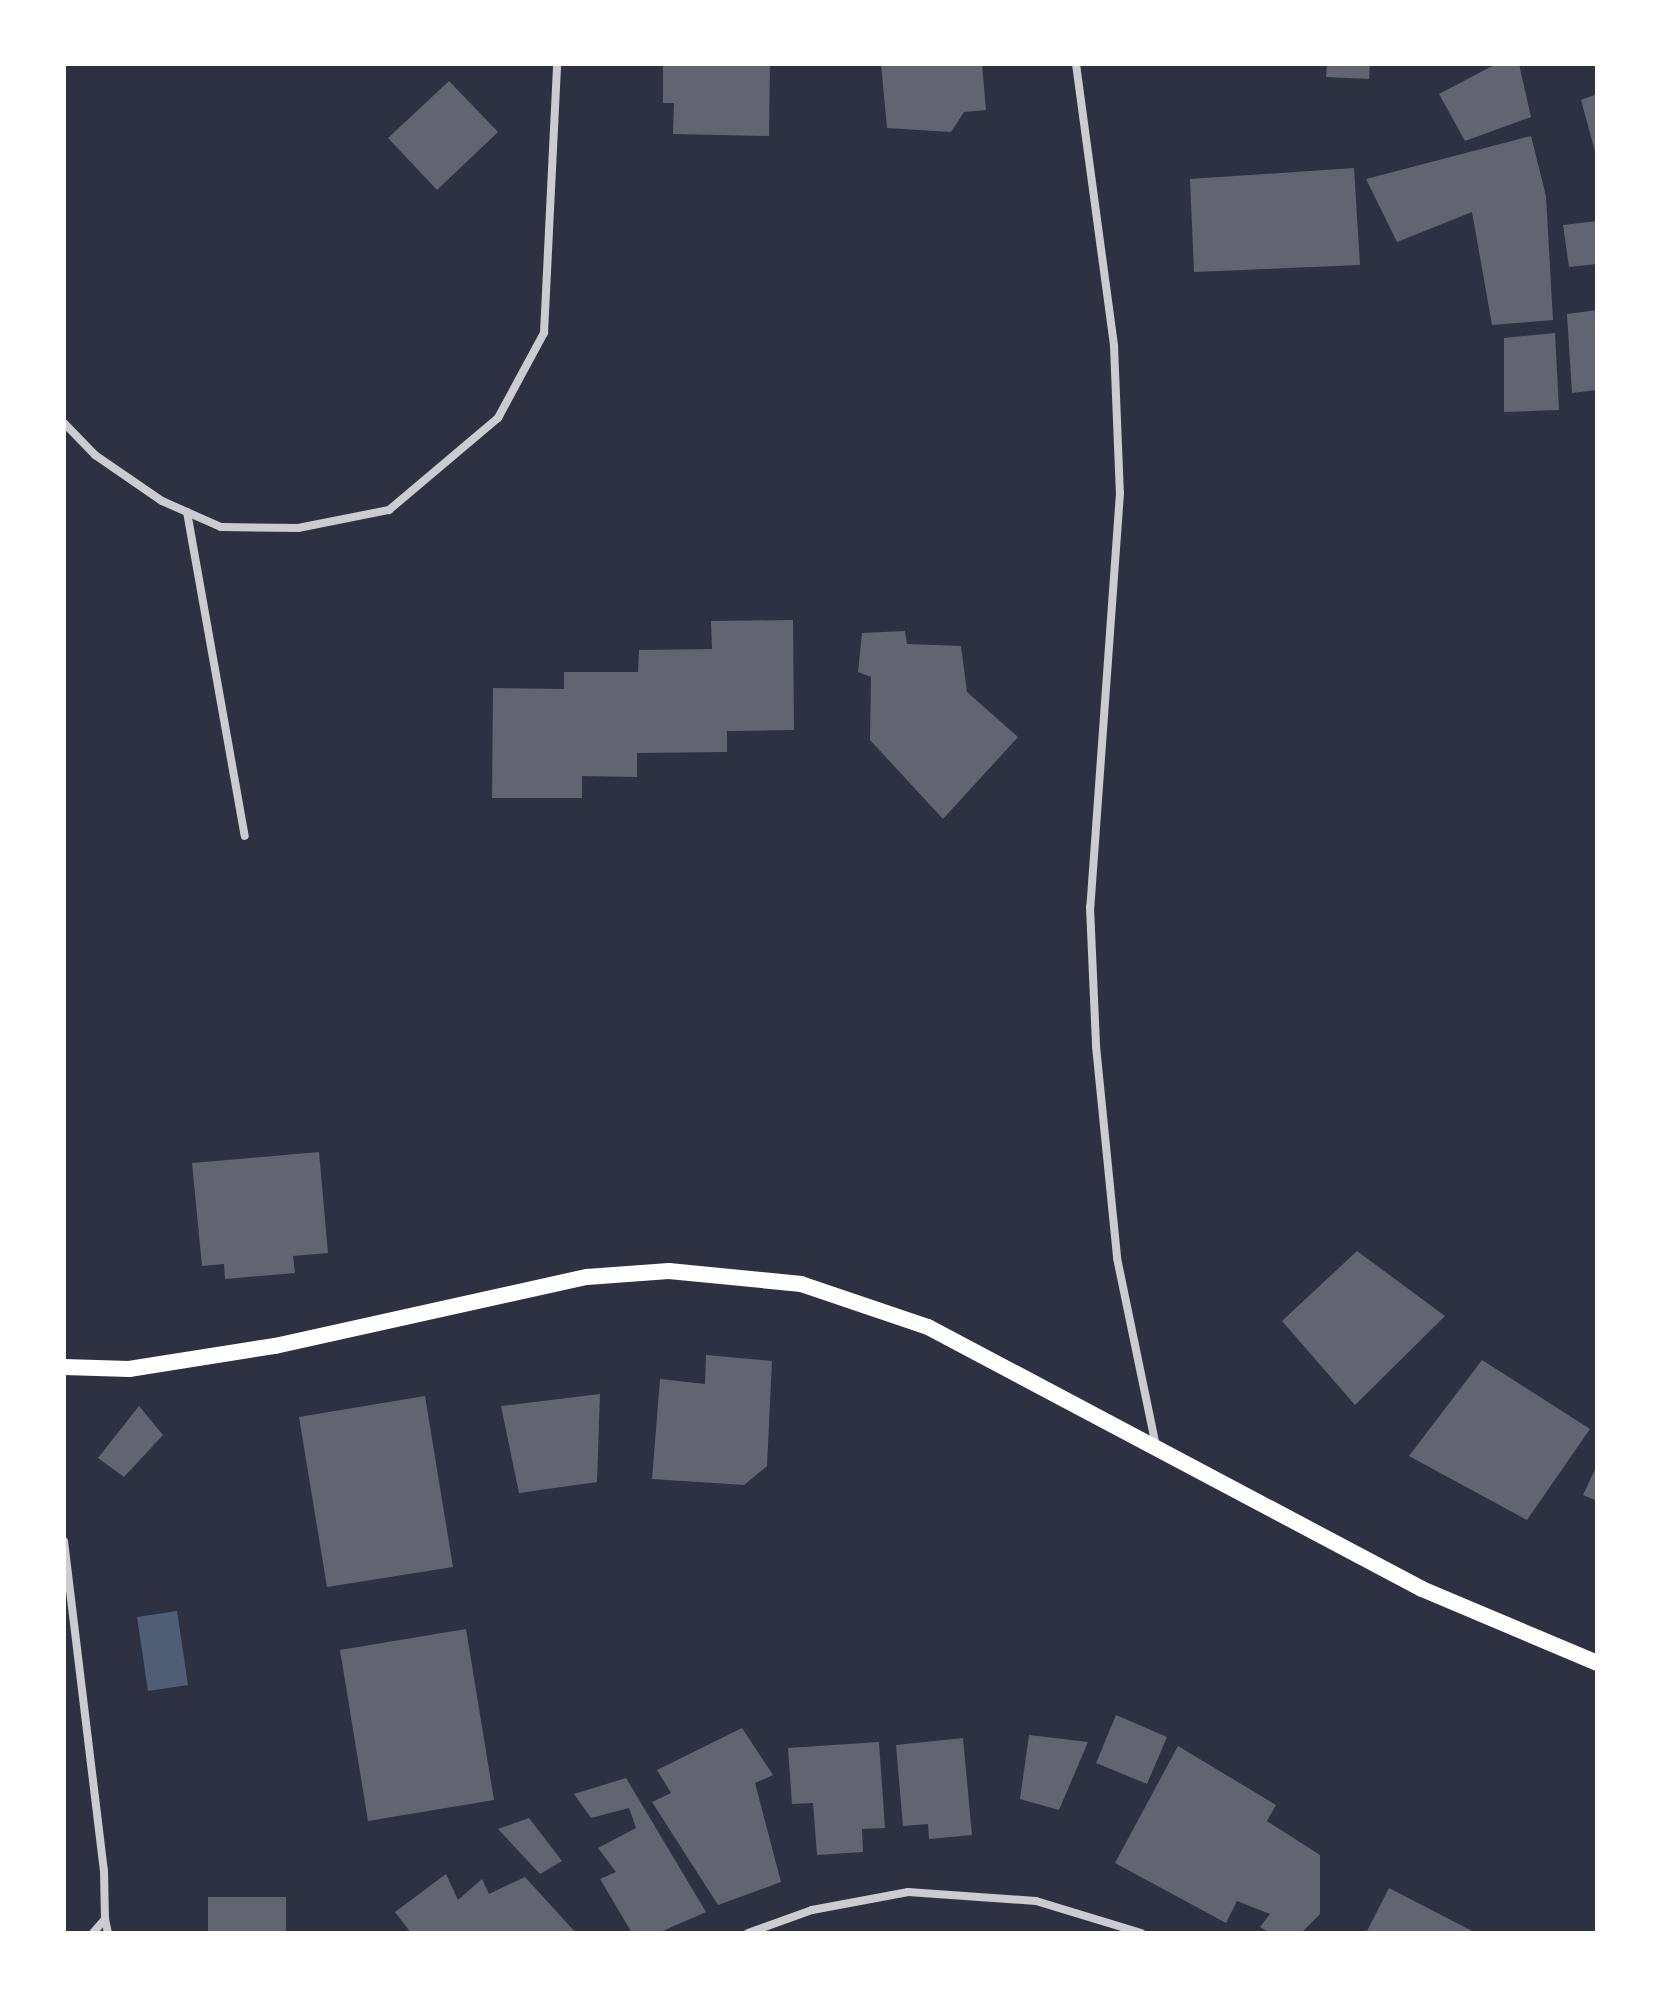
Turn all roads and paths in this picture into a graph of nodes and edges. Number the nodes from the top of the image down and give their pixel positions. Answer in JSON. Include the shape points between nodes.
{"nodes":[{"id":1,"x":557,"y":64,"type":"edge"},
{"id":2,"x":1076,"y":64,"type":"edge"},
{"id":3,"x":64,"y":423,"type":"edge"},
{"id":4,"x":187,"y":512,"type":"junction"},
{"id":5,"x":245,"y":836,"type":"dead end"},
{"id":6,"x":64,"y":1369,"type":"edge"},
{"id":7,"x":1155,"y":1442,"type":"junction"},
{"id":8,"x":64,"y":1541,"type":"edge"},
{"id":9,"x":1597,"y":1663,"type":"edge"},
{"id":10,"x":105,"y":1919,"type":"junction"},
{"id":11,"x":93,"y":1933,"type":"edge"},
{"id":12,"x":108,"y":1933,"type":"edge"},
{"id":13,"x":748,"y":1933,"type":"edge"},
{"id":14,"x":1141,"y":1933,"type":"edge"}],
"edges":[{"from":1,"to":4,"type":"street","via":[[544,333],[498,418],[389,510],[298,528],[221,527]]},
{"from":2,"to":7,"type":"street","via":[[1114,346],[1120,493],[1093,827],[1095,1033],[1117,1258]]},
{"from":3,"to":4,"type":"street","via":[[95,455]]},
{"from":4,"to":5,"type":"street"},
{"from":6,"to":7,"type":"main road","via":[[129,1369],[275,1346],[587,1277],[748,1276],[859,1300],[928,1327]]},
{"from":7,"to":9,"type":"main road","via":[[1422,1589]]},
{"from":8,"to":10,"type":"street"},
{"from":10,"to":11,"type":"street"},
{"from":10,"to":12,"type":"street"},
{"from":13,"to":14,"type":"street","via":[[812,1910],[908,1892],[1036,1901]]}]}
